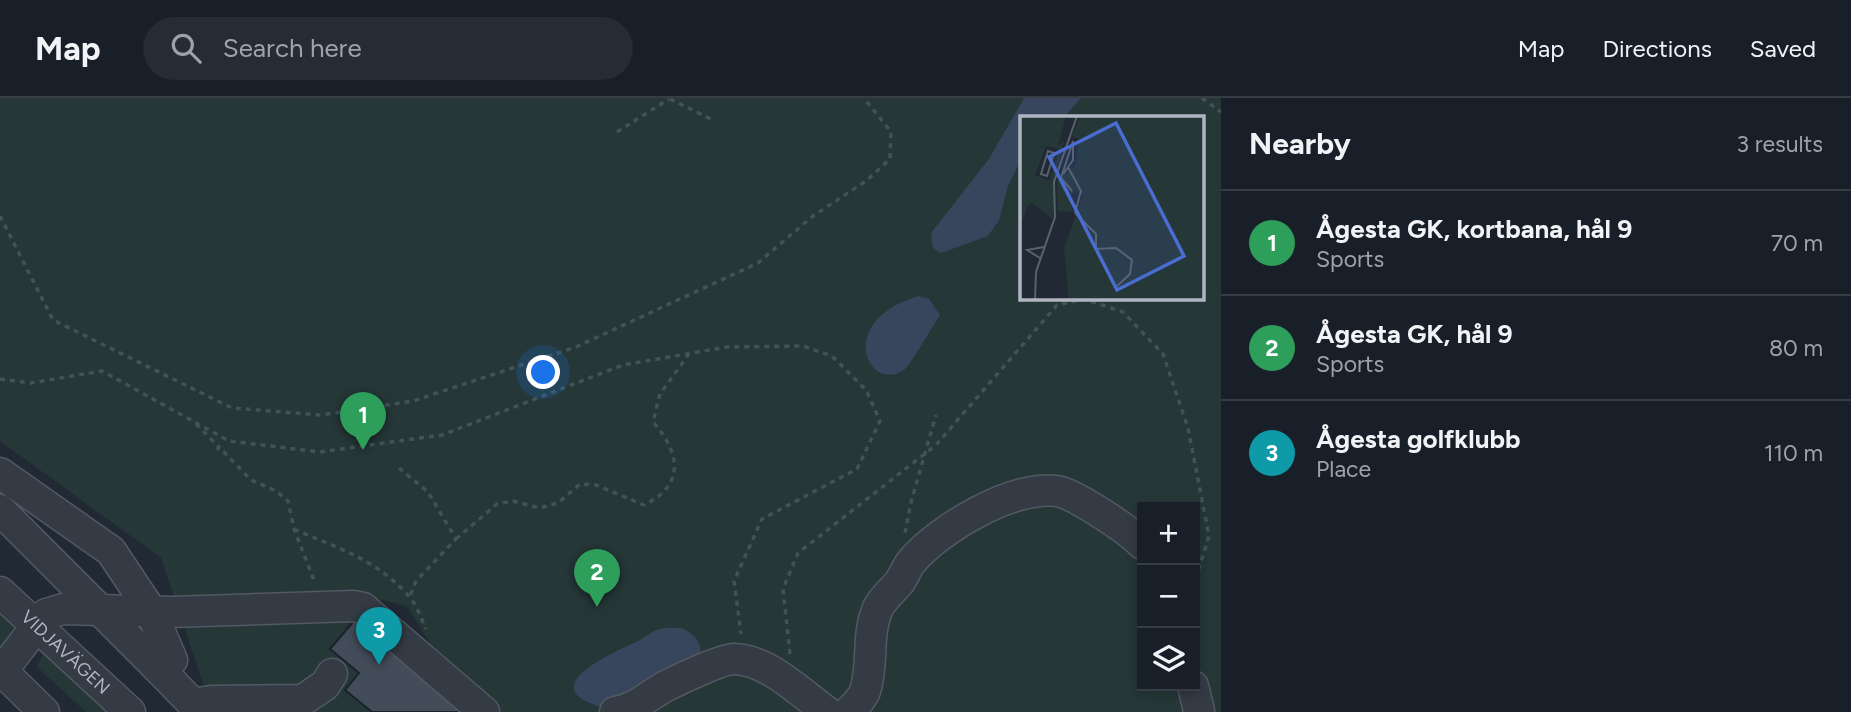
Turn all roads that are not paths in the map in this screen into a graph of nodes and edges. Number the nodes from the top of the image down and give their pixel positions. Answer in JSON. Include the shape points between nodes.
{"nodes":[{"id":1,"x":0,"y":474,"type":"edge"},
{"id":2,"x":0,"y":510,"type":"edge"},
{"id":3,"x":1137,"y":540,"type":"edge"},
{"id":4,"x":0,"y":592,"type":"edge"},
{"id":5,"x":97,"y":608,"type":"junction"},
{"id":6,"x":151,"y":611,"type":"junction"},
{"id":7,"x":38,"y":625,"type":"junction"},
{"id":8,"x":159,"y":669,"type":"junction"},
{"id":9,"x":1,"y":670,"type":"edge"},
{"id":10,"x":332,"y":674,"type":"dead end"},
{"id":11,"x":44,"y":712,"type":"edge"},
{"id":12,"x":130,"y":712,"type":"edge"},
{"id":13,"x":484,"y":712,"type":"edge"},
{"id":14,"x":615,"y":712,"type":"edge"},
{"id":15,"x":827,"y":712,"type":"edge"},
{"id":16,"x":849,"y":712,"type":"edge"}],
"edges":[{"from":1,"to":6,"type":"street","via":[[111,551]]},
{"from":2,"to":5,"type":"street"},
{"from":3,"to":16,"type":"street","via":[[1095,510],[1057,491],[1010,497],[931,543],[911,562],[878,609],[868,641],[865,693]]},
{"from":4,"to":7,"type":"street","name":"VIDJAVÄGEN"},
{"from":5,"to":6,"type":"street"},
{"from":5,"to":7,"type":"street","via":[[63,609],[46,614]]},
{"from":5,"to":8,"type":"street"},
{"from":6,"to":8,"type":"street","via":[[172,660]]},
{"from":6,"to":13,"type":"street","via":[[363,608]]},
{"from":7,"to":9,"type":"street"},
{"from":7,"to":12,"type":"street","name":"VIDJAVÄGEN"},
{"from":8,"to":10,"type":"street","via":[[193,704],[303,700],[325,685]]},
{"from":9,"to":11,"type":"street"},
{"from":14,"to":15,"type":"street","via":[[733,659],[760,666],[793,684]]}]}
